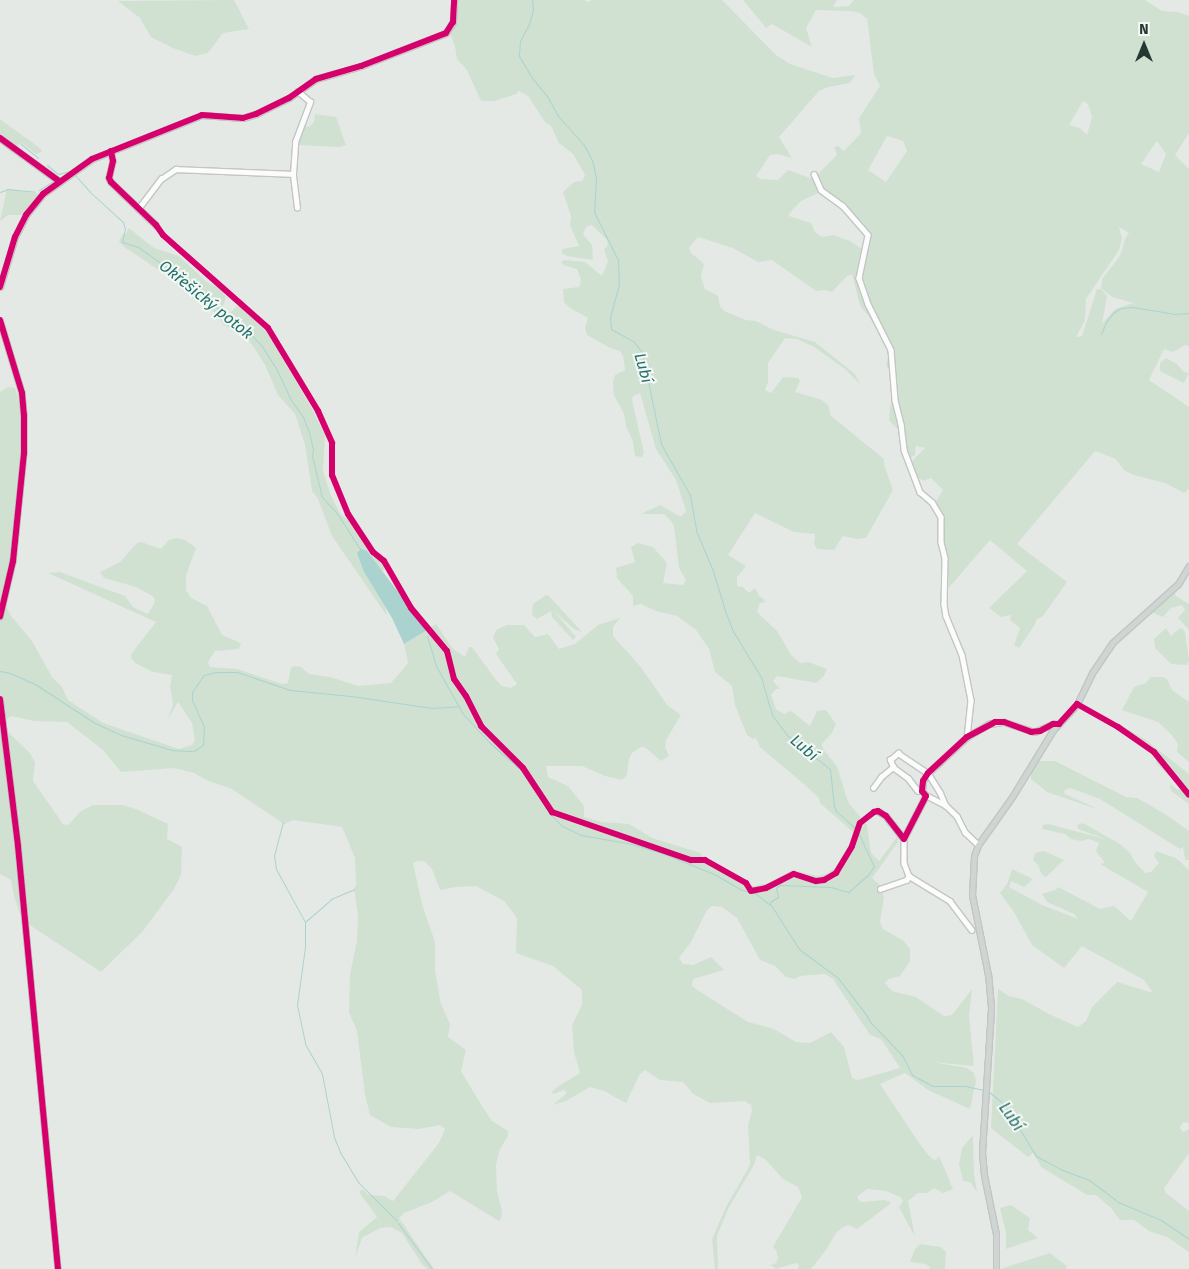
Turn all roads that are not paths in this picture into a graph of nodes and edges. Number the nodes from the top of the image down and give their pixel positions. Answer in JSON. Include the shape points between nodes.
{"nodes":[{"id":1,"x":454,"y":0,"type":"edge"},
{"id":2,"x":298,"y":92,"type":"junction"},
{"id":3,"x":0,"y":138,"type":"edge"},
{"id":4,"x":111,"y":151,"type":"junction"},
{"id":5,"x":293,"y":174,"type":"junction"},
{"id":6,"x":814,"y":174,"type":"dead end"},
{"id":7,"x":57,"y":180,"type":"junction"},
{"id":8,"x":297,"y":208,"type":"dead end"},
{"id":9,"x":138,"y":209,"type":"junction"},
{"id":10,"x":156,"y":225,"type":"dead end"},
{"id":11,"x":0,"y":287,"type":"edge"},
{"id":12,"x":0,"y":320,"type":"edge"},
{"id":13,"x":1189,"y":566,"type":"edge"},
{"id":14,"x":0,"y":617,"type":"edge"},
{"id":15,"x":0,"y":699,"type":"edge"},
{"id":16,"x":1059,"y":724,"type":"junction"},
{"id":17,"x":967,"y":738,"type":"junction"},
{"id":18,"x":893,"y":767,"type":"junction"},
{"id":19,"x":928,"y":773,"type":"junction"},
{"id":20,"x":873,"y":788,"type":"dead end"},
{"id":21,"x":924,"y":793,"type":"junction"},
{"id":22,"x":946,"y":806,"type":"junction"},
{"id":23,"x":878,"y":811,"type":"dead end"},
{"id":24,"x":904,"y":839,"type":"junction"},
{"id":25,"x":978,"y":845,"type":"junction"},
{"id":26,"x":909,"y":876,"type":"junction"},
{"id":27,"x":880,"y":889,"type":"dead end"},
{"id":28,"x":972,"y":930,"type":"dead end"},
{"id":29,"x":58,"y":1269,"type":"edge"},
{"id":30,"x":996,"y":1269,"type":"edge"}],
"edges":[{"from":1,"to":2,"type":"street","via":[[453,22],[446,33],[361,66],[316,79]]},
{"from":2,"to":4,"type":"street","via":[[256,114],[243,118],[202,115]]},
{"from":2,"to":5,"type":"street","via":[[310,102],[295,142]]},
{"from":3,"to":7,"type":"street"},
{"from":4,"to":7,"type":"street"},
{"from":4,"to":9,"type":"street","via":[[113,161],[109,178]]},
{"from":5,"to":8,"type":"street"},
{"from":5,"to":9,"type":"street","via":[[176,169],[166,174]]},
{"from":6,"to":17,"type":"street","via":[[821,190],[843,206],[868,234],[859,278],[891,350],[904,450],[920,492],[932,502],[941,517],[945,558],[944,604],[962,655],[971,700]]},
{"from":7,"to":11,"type":"street","via":[[26,215],[14,237]]},
{"from":9,"to":10,"type":"street"},
{"from":12,"to":14,"type":"street","via":[[22,393],[24,415],[24,453],[13,562]]},
{"from":13,"to":16,"type":"main road","via":[[1178,584],[1112,643],[1077,704]]},
{"from":15,"to":29,"type":"street","via":[[18,846]]},
{"from":16,"to":17,"type":"street","via":[[1034,732],[995,722]]},
{"from":16,"to":25,"type":"main road"},
{"from":17,"to":19,"type":"street"},
{"from":18,"to":19,"type":"street","via":[[890,760],[898,753]]},
{"from":18,"to":20,"type":"street","via":[[880,777]]},
{"from":18,"to":21,"type":"street"},
{"from":19,"to":21,"type":"street","via":[[923,781]]},
{"from":19,"to":22,"type":"street"},
{"from":21,"to":22,"type":"street"},
{"from":21,"to":24,"type":"street"},
{"from":22,"to":25,"type":"street"},
{"from":23,"to":24,"type":"street"},
{"from":24,"to":26,"type":"street","via":[[904,863]]},
{"from":25,"to":30,"type":"main road","via":[[972,862],[971,889],[990,994],[991,1026],[982,1163],[996,1234]]},
{"from":26,"to":27,"type":"street"},
{"from":26,"to":28,"type":"street","via":[[950,901]]}]}
